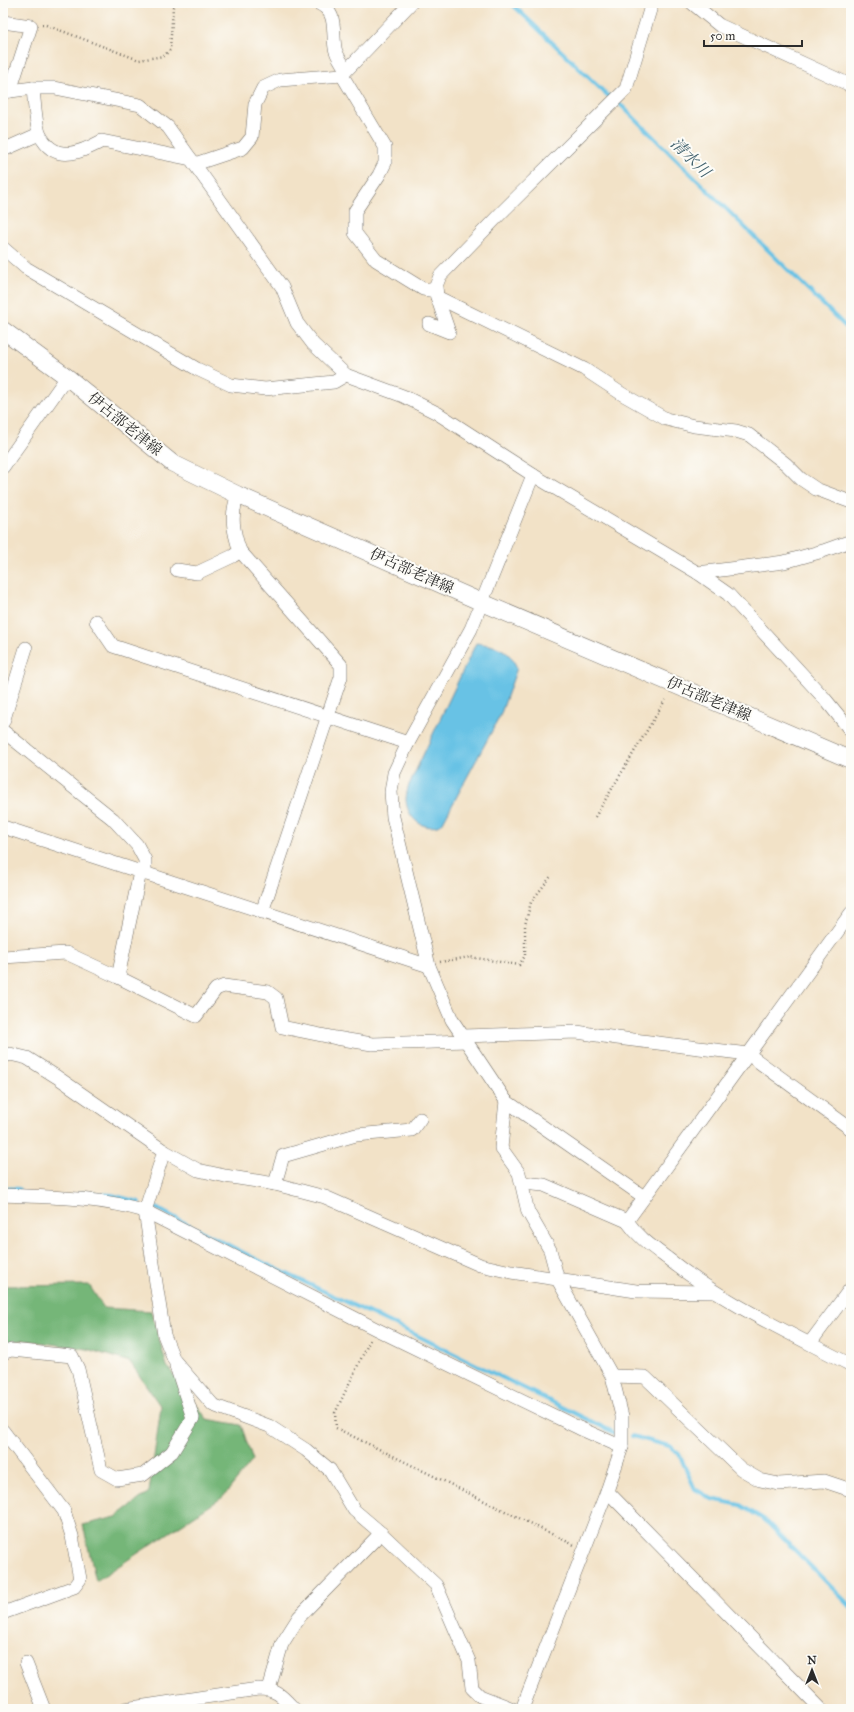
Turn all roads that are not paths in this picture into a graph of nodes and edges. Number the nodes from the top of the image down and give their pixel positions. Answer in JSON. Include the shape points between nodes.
{"nodes":[{"id":1,"x":318,"y":3,"type":"edge"},
{"id":2,"x":411,"y":3,"type":"edge"},
{"id":3,"x":652,"y":3,"type":"edge"},
{"id":4,"x":692,"y":3,"type":"edge"},
{"id":5,"x":3,"y":22,"type":"edge"},
{"id":6,"x":344,"y":73,"type":"junction"},
{"id":7,"x":851,"y":87,"type":"edge"},
{"id":8,"x":33,"y":88,"type":"junction"},
{"id":9,"x":6,"y":92,"type":"edge"},
{"id":10,"x":39,"y":134,"type":"junction"},
{"id":11,"x":3,"y":150,"type":"edge"},
{"id":12,"x":193,"y":161,"type":"junction"},
{"id":13,"x":3,"y":248,"type":"edge"},
{"id":14,"x":437,"y":294,"type":"junction"},
{"id":15,"x":429,"y":324,"type":"dead end"},
{"id":16,"x":3,"y":330,"type":"edge"},
{"id":17,"x":346,"y":375,"type":"junction"},
{"id":18,"x":67,"y":377,"type":"junction"},
{"id":19,"x":3,"y":467,"type":"edge"},
{"id":20,"x":533,"y":475,"type":"junction"},
{"id":21,"x":238,"y":495,"type":"junction"},
{"id":22,"x":851,"y":502,"type":"edge"},
{"id":23,"x":851,"y":541,"type":"edge"},
{"id":24,"x":240,"y":551,"type":"junction"},
{"id":25,"x":177,"y":570,"type":"dead end"},
{"id":26,"x":698,"y":573,"type":"junction"},
{"id":27,"x":481,"y":602,"type":"junction"},
{"id":28,"x":96,"y":621,"type":"dead end"},
{"id":29,"x":26,"y":648,"type":"dead end"},
{"id":30,"x":327,"y":717,"type":"junction"},
{"id":31,"x":3,"y":722,"type":"edge"},
{"id":32,"x":3,"y":731,"type":"edge"},
{"id":33,"x":851,"y":731,"type":"edge"},
{"id":34,"x":408,"y":743,"type":"junction"},
{"id":35,"x":851,"y":760,"type":"edge"},
{"id":36,"x":3,"y":827,"type":"edge"},
{"id":37,"x":143,"y":873,"type":"junction"},
{"id":38,"x":262,"y":912,"type":"junction"},
{"id":39,"x":851,"y":913,"type":"edge"},
{"id":40,"x":3,"y":957,"type":"edge"},
{"id":41,"x":429,"y":966,"type":"junction"},
{"id":42,"x":118,"y":976,"type":"junction"},
{"id":43,"x":466,"y":1038,"type":"junction"},
{"id":44,"x":748,"y":1054,"type":"junction"},
{"id":45,"x":3,"y":1057,"type":"edge"},
{"id":46,"x":506,"y":1101,"type":"junction"},
{"id":47,"x":420,"y":1119,"type":"dead end"},
{"id":48,"x":851,"y":1129,"type":"edge"},
{"id":49,"x":164,"y":1151,"type":"junction"},
{"id":50,"x":522,"y":1183,"type":"junction"},
{"id":51,"x":275,"y":1184,"type":"junction"},
{"id":52,"x":3,"y":1194,"type":"edge"},
{"id":53,"x":644,"y":1197,"type":"junction"},
{"id":54,"x":145,"y":1211,"type":"junction"},
{"id":55,"x":627,"y":1220,"type":"junction"},
{"id":56,"x":558,"y":1280,"type":"junction"},
{"id":57,"x":851,"y":1288,"type":"edge"},
{"id":58,"x":713,"y":1292,"type":"junction"},
{"id":59,"x":810,"y":1343,"type":"junction"},
{"id":60,"x":3,"y":1353,"type":"edge"},
{"id":61,"x":174,"y":1360,"type":"junction"},
{"id":62,"x":851,"y":1364,"type":"edge"},
{"id":63,"x":612,"y":1376,"type":"junction"},
{"id":64,"x":3,"y":1432,"type":"edge"},
{"id":65,"x":622,"y":1447,"type":"junction"},
{"id":66,"x":851,"y":1490,"type":"edge"},
{"id":67,"x":607,"y":1491,"type":"junction"},
{"id":68,"x":382,"y":1533,"type":"junction"},
{"id":69,"x":3,"y":1613,"type":"edge"},
{"id":70,"x":26,"y":1663,"type":"dead end"},
{"id":71,"x":269,"y":1689,"type":"junction"},
{"id":72,"x":44,"y":1709,"type":"edge"},
{"id":73,"x":125,"y":1709,"type":"edge"},
{"id":74,"x":294,"y":1709,"type":"edge"},
{"id":75,"x":512,"y":1709,"type":"edge"},
{"id":76,"x":522,"y":1709,"type":"edge"},
{"id":77,"x":821,"y":1709,"type":"edge"}],
"edges":[{"from":1,"to":6,"type":"street","via":[[324,6],[334,21],[335,49]]},
{"from":2,"to":6,"type":"street"},
{"from":3,"to":14,"type":"street","via":[[626,90],[440,276],[436,286]]},
{"from":4,"to":7,"type":"street","via":[[719,25]]},
{"from":5,"to":9,"type":"street","via":[[31,26]]},
{"from":6,"to":12,"type":"street","via":[[280,80],[263,88],[255,104],[252,138],[243,148]]},
{"from":6,"to":14,"type":"street","via":[[385,147],[385,164],[380,175],[355,211],[355,233],[376,260],[423,289]]},
{"from":8,"to":9,"type":"street"},
{"from":8,"to":10,"type":"street"},
{"from":8,"to":12,"type":"street","via":[[55,88],[140,105],[168,127]]},
{"from":10,"to":11,"type":"street"},
{"from":10,"to":12,"type":"street","via":[[51,149],[69,155],[86,150],[102,141]]},
{"from":12,"to":17,"type":"street","via":[[282,287],[297,323],[313,344]]},
{"from":13,"to":17,"type":"street","via":[[26,268],[197,369],[231,385],[265,389],[334,382]]},
{"from":14,"to":15,"type":"street","via":[[449,332]]},
{"from":14,"to":22,"type":"street","via":[[584,369],[666,419],[749,434],[816,489]]},
{"from":16,"to":18,"type":"main road","name":"伊古部老津線"},
{"from":17,"to":20,"type":"street","via":[[403,396],[437,413]]},
{"from":18,"to":19,"type":"street"},
{"from":18,"to":21,"type":"main road","name":"伊古部老津線","via":[[172,463]]},
{"from":20,"to":26,"type":"street"},
{"from":20,"to":27,"type":"street"},
{"from":21,"to":24,"type":"street","via":[[233,507],[234,533]]},
{"from":21,"to":27,"type":"main road","name":"伊古部老津線"},
{"from":23,"to":26,"type":"street","via":[[784,562]]},
{"from":24,"to":25,"type":"street","via":[[197,573]]},
{"from":24,"to":30,"type":"street","via":[[341,665],[341,677]]},
{"from":26,"to":33,"type":"street","via":[[728,594],[825,699]]},
{"from":27,"to":34,"type":"street","via":[[471,629]]},
{"from":27,"to":35,"type":"main road","name":"伊古部老津線"},
{"from":28,"to":30,"type":"street","via":[[113,646]]},
{"from":29,"to":31,"type":"street"},
{"from":30,"to":34,"type":"street"},
{"from":30,"to":38,"type":"street"},
{"from":32,"to":37,"type":"street","via":[[113,819],[137,845],[145,860]]},
{"from":34,"to":41,"type":"street","via":[[394,773],[391,792],[393,817]]},
{"from":36,"to":37,"type":"street"},
{"from":37,"to":38,"type":"street"},
{"from":37,"to":42,"type":"street"},
{"from":38,"to":41,"type":"street"},
{"from":39,"to":44,"type":"street"},
{"from":40,"to":42,"type":"street","via":[[66,952]]},
{"from":41,"to":43,"type":"street","via":[[452,1020]]},
{"from":42,"to":43,"type":"street","via":[[196,1016],[216,989],[224,986],[268,992],[276,998],[282,1027],[372,1044]]},
{"from":43,"to":44,"type":"street","via":[[577,1032]]},
{"from":43,"to":46,"type":"street"},
{"from":44,"to":48,"type":"street"},
{"from":44,"to":53,"type":"street"},
{"from":45,"to":49,"type":"street","via":[[10,1054],[27,1058]]},
{"from":46,"to":50,"type":"street","via":[[501,1148],[519,1173]]},
{"from":46,"to":53,"type":"street"},
{"from":47,"to":51,"type":"street","via":[[412,1130],[356,1135],[283,1156]]},
{"from":49,"to":51,"type":"street","via":[[198,1170]]},
{"from":49,"to":54,"type":"street"},
{"from":50,"to":55,"type":"street","via":[[544,1185]]},
{"from":50,"to":56,"type":"street","via":[[528,1212],[550,1250]]},
{"from":51,"to":56,"type":"street","via":[[325,1197],[480,1265]]},
{"from":52,"to":54,"type":"street","via":[[82,1198]]},
{"from":53,"to":55,"type":"street"},
{"from":54,"to":61,"type":"street","via":[[164,1335]]},
{"from":54,"to":65,"type":"street","via":[[376,1329]]},
{"from":55,"to":58,"type":"street","via":[[636,1233]]},
{"from":56,"to":58,"type":"street","via":[[636,1291]]},
{"from":56,"to":63,"type":"street"},
{"from":57,"to":59,"type":"street"},
{"from":58,"to":59,"type":"street"},
{"from":59,"to":62,"type":"street"},
{"from":60,"to":61,"type":"street","via":[[11,1350],[72,1356],[78,1369],[101,1470],[117,1478],[143,1475],[172,1452],[193,1418]]},
{"from":61,"to":68,"type":"street","via":[[213,1404],[269,1426],[306,1450],[330,1470],[354,1510]]},
{"from":63,"to":65,"type":"street","via":[[622,1416]]},
{"from":63,"to":66,"type":"street","via":[[644,1378],[741,1469],[760,1480],[779,1484],[824,1481]]},
{"from":64,"to":69,"type":"street","via":[[64,1511],[72,1536],[80,1579],[74,1588]]},
{"from":65,"to":67,"type":"street"},
{"from":67,"to":76,"type":"street"},
{"from":67,"to":77,"type":"street"},
{"from":68,"to":71,"type":"street","via":[[299,1617],[282,1644]]},
{"from":68,"to":75,"type":"street","via":[[436,1586],[469,1661],[472,1688],[480,1696]]},
{"from":70,"to":72,"type":"street"},
{"from":71,"to":73,"type":"street","via":[[258,1688]]},
{"from":71,"to":74,"type":"street","via":[[280,1694]]}]}
